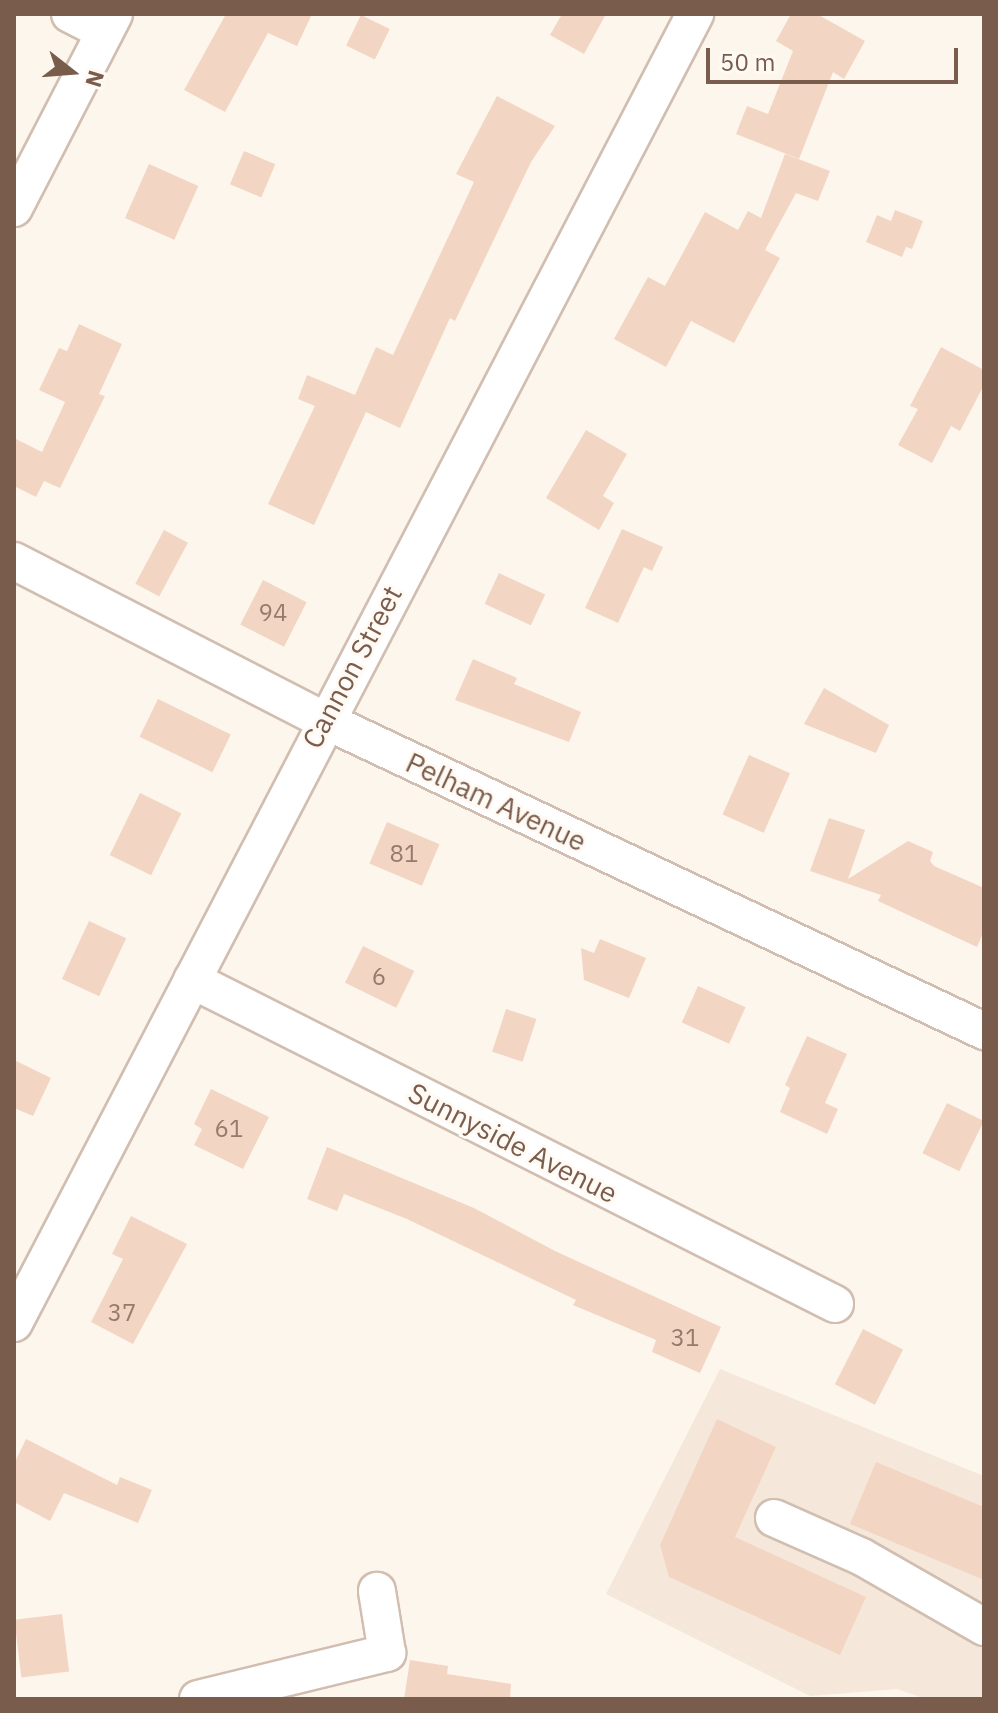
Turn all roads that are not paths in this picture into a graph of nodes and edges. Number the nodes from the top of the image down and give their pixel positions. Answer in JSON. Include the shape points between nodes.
{"nodes":[{"id":1,"x":70,"y":14,"type":"edge"},
{"id":2,"x":695,"y":14,"type":"edge"},
{"id":3,"x":110,"y":23,"type":"edge"},
{"id":4,"x":14,"y":208,"type":"edge"},
{"id":5,"x":14,"y":561,"type":"edge"},
{"id":6,"x":324,"y":720,"type":"junction"},
{"id":7,"x":192,"y":980,"type":"junction"},
{"id":8,"x":984,"y":1031,"type":"edge"},
{"id":9,"x":835,"y":1304,"type":"dead end"},
{"id":10,"x":14,"y":1323,"type":"edge"},
{"id":11,"x":774,"y":1518,"type":"dead end"},
{"id":12,"x":377,"y":1591,"type":"dead end"},
{"id":13,"x":984,"y":1627,"type":"edge"},
{"id":14,"x":198,"y":1699,"type":"edge"}],
"edges":[{"from":1,"to":3,"type":"street"},
{"from":2,"to":6,"type":"street","name":"Cannon Street"},
{"from":3,"to":4,"type":"street"},
{"from":5,"to":6,"type":"street","name":"Pelham Avenue"},
{"from":6,"to":7,"type":"street","name":"Cannon Street"},
{"from":6,"to":8,"type":"street","name":"Pelham Avenue"},
{"from":7,"to":9,"type":"street","name":"Sunnyside Avenue"},
{"from":7,"to":10,"type":"street","name":"Cannon Street"},
{"from":11,"to":13,"type":"street","via":[[862,1557]]},
{"from":12,"to":14,"type":"street","via":[[387,1653]]}]}
